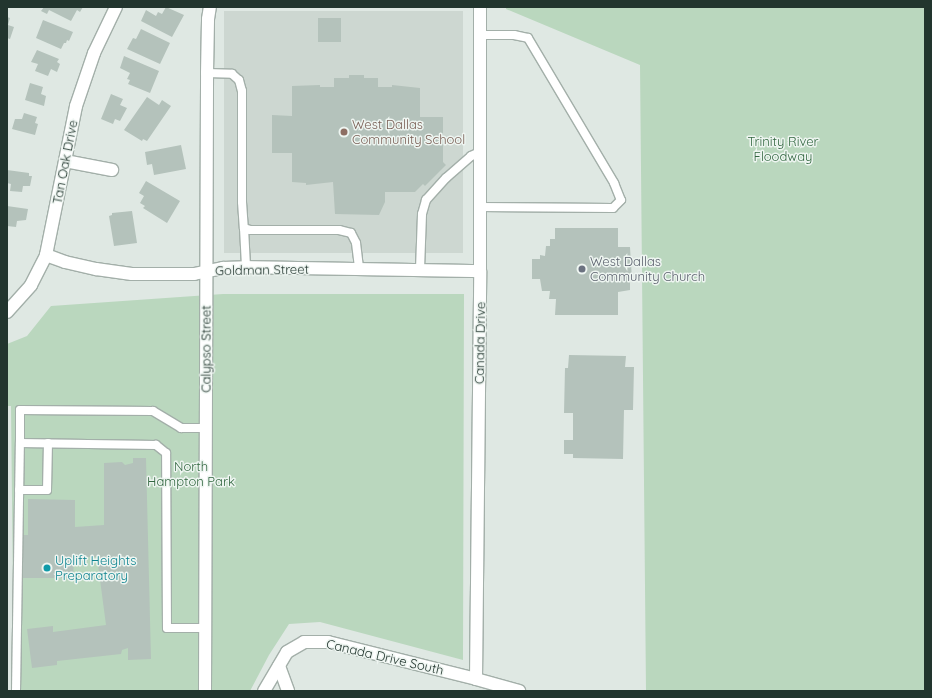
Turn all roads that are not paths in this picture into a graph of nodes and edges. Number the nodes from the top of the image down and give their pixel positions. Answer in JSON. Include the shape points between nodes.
{"nodes":[{"id":1,"x":116,"y":7,"type":"edge"},
{"id":2,"x":210,"y":7,"type":"edge"},
{"id":3,"x":480,"y":7,"type":"edge"},
{"id":4,"x":480,"y":35,"type":"junction"},
{"id":5,"x":207,"y":73,"type":"junction"},
{"id":6,"x":480,"y":152,"type":"junction"},
{"id":7,"x":65,"y":161,"type":"junction"},
{"id":8,"x":112,"y":170,"type":"dead end"},
{"id":9,"x":480,"y":207,"type":"junction"},
{"id":10,"x":244,"y":228,"type":"junction"},
{"id":11,"x":46,"y":255,"type":"junction"},
{"id":12,"x":246,"y":267,"type":"junction"},
{"id":13,"x":359,"y":269,"type":"junction"},
{"id":14,"x":420,"y":269,"type":"junction"},
{"id":15,"x":480,"y":271,"type":"junction"},
{"id":16,"x":206,"y":272,"type":"junction"},
{"id":17,"x":7,"y":312,"type":"edge"},
{"id":18,"x":206,"y":428,"type":"junction"},
{"id":19,"x":20,"y":443,"type":"junction"},
{"id":20,"x":48,"y":443,"type":"junction"},
{"id":21,"x":19,"y":490,"type":"junction"},
{"id":22,"x":205,"y":628,"type":"junction"},
{"id":23,"x":279,"y":666,"type":"junction"},
{"id":24,"x":476,"y":679,"type":"junction"},
{"id":25,"x":16,"y":691,"type":"edge"},
{"id":26,"x":205,"y":691,"type":"edge"},
{"id":27,"x":264,"y":691,"type":"edge"},
{"id":28,"x":288,"y":691,"type":"edge"},
{"id":29,"x":519,"y":691,"type":"edge"}],
"edges":[{"from":1,"to":7,"type":"street","name":"Tan Oak Drive","via":[[94,53],[76,106]]},
{"from":2,"to":5,"type":"street","name":"Calypso Street"},
{"from":3,"to":4,"type":"street","name":"Canada Drive"},
{"from":4,"to":6,"type":"street","name":"Canada Drive"},
{"from":4,"to":9,"type":"lane","via":[[514,35],[528,38],[614,183],[621,200],[613,208]]},
{"from":5,"to":10,"type":"lane","via":[[232,74],[239,80],[242,91]]},
{"from":5,"to":16,"type":"street","name":"Calypso Street"},
{"from":6,"to":9,"type":"street","name":"Canada Drive"},
{"from":6,"to":14,"type":"lane","via":[[471,156],[446,178],[426,200],[422,214]]},
{"from":7,"to":8,"type":"street"},
{"from":7,"to":11,"type":"street","name":"Tan Oak Drive"},
{"from":9,"to":15,"type":"street","name":"Canada Drive"},
{"from":10,"to":12,"type":"lane"},
{"from":10,"to":13,"type":"lane","via":[[339,230],[351,233],[356,243]]},
{"from":11,"to":16,"type":"street","name":"Goldman Street","via":[[64,262],[132,274]]},
{"from":11,"to":17,"type":"street","name":"Tan Oak Drive","via":[[31,285]]},
{"from":12,"to":13,"type":"street","name":"Goldman Street"},
{"from":12,"to":16,"type":"street","name":"Goldman Street"},
{"from":13,"to":14,"type":"street","name":"Goldman Street"},
{"from":14,"to":15,"type":"street","name":"Goldman Street"},
{"from":15,"to":24,"type":"street","name":"Canada Drive"},
{"from":16,"to":18,"type":"street","name":"Calypso Street"},
{"from":18,"to":19,"type":"lane","via":[[181,428],[153,411],[20,410]]},
{"from":18,"to":22,"type":"street","name":"Calypso Street"},
{"from":19,"to":20,"type":"lane"},
{"from":19,"to":21,"type":"lane"},
{"from":20,"to":21,"type":"lane","via":[[47,490]]},
{"from":20,"to":22,"type":"lane","via":[[156,445],[166,453],[167,628]]},
{"from":21,"to":25,"type":"lane"},
{"from":22,"to":26,"type":"street","name":"Calypso Street"},
{"from":23,"to":24,"type":"street","name":"Canada Drive South","via":[[287,652],[304,642],[328,642]]},
{"from":23,"to":27,"type":"street","name":"Canada Drive South"},
{"from":23,"to":28,"type":"street"},
{"from":24,"to":29,"type":"street","name":"Canada Drive South"}]}
